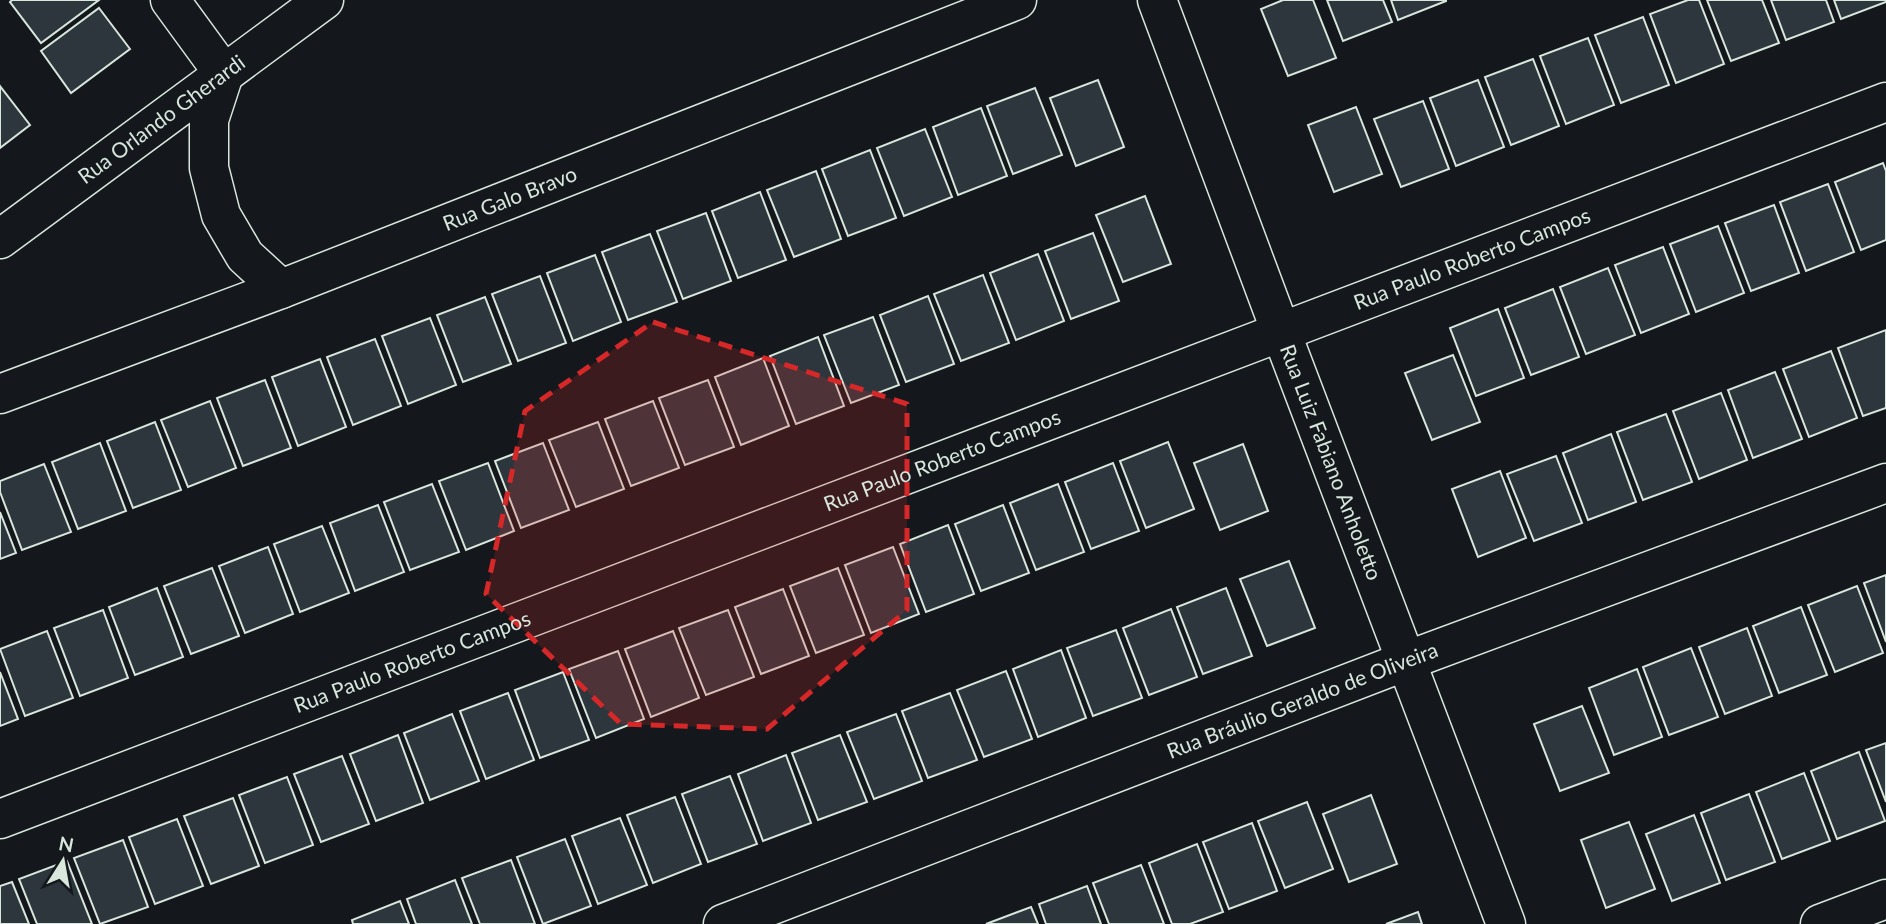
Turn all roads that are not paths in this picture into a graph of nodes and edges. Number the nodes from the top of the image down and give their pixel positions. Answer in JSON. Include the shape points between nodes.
{"nodes":[{"id":1,"x":170,"y":0,"type":"edge"},
{"id":2,"x":324,"y":0,"type":"edge"},
{"id":3,"x":1017,"y":0,"type":"edge"},
{"id":4,"x":1157,"y":0,"type":"edge"},
{"id":5,"x":224,"y":74,"type":"junction"},
{"id":6,"x":1886,"y":102,"type":"edge"},
{"id":7,"x":0,"y":239,"type":"edge"},
{"id":8,"x":281,"y":289,"type":"junction"},
{"id":9,"x":1281,"y":332,"type":"junction"},
{"id":10,"x":0,"y":394,"type":"edge"},
{"id":11,"x":1886,"y":483,"type":"edge"},
{"id":12,"x":1406,"y":661,"type":"junction"},
{"id":13,"x":0,"y":819,"type":"edge"},
{"id":14,"x":1886,"y":899,"type":"edge"},
{"id":15,"x":723,"y":924,"type":"edge"},
{"id":16,"x":1506,"y":924,"type":"edge"},
{"id":17,"x":1820,"y":924,"type":"edge"}],
"edges":[{"from":1,"to":5,"type":"street"},
{"from":2,"to":5,"type":"street","name":"Rua Orlando Gherardi"},
{"from":3,"to":8,"type":"street","name":"Rua Galo Bravo"},
{"from":4,"to":9,"type":"street","name":"Rua Luiz Fabiano Anholetto"},
{"from":5,"to":7,"type":"street","name":"Rua Orlando Gherardi"},
{"from":5,"to":8,"type":"street","via":[[209,120],[209,168],[221,215],[245,256]]},
{"from":6,"to":9,"type":"street","name":"Rua Paulo Roberto Campos"},
{"from":8,"to":10,"type":"street","name":"Rua Galo Bravo"},
{"from":9,"to":12,"type":"street","name":"Rua Luiz Fabiano Anholetto"},
{"from":9,"to":13,"type":"street","name":"Rua Paulo Roberto Campos"},
{"from":11,"to":12,"type":"street","name":"Rua Bráulio Geraldo de Oliveira"},
{"from":12,"to":15,"type":"street","name":"Rua Bráulio Geraldo de Oliveira"},
{"from":12,"to":16,"type":"street","name":"Rua Luiz Fabiano Anholetto"},
{"from":14,"to":17,"type":"street"}]}
